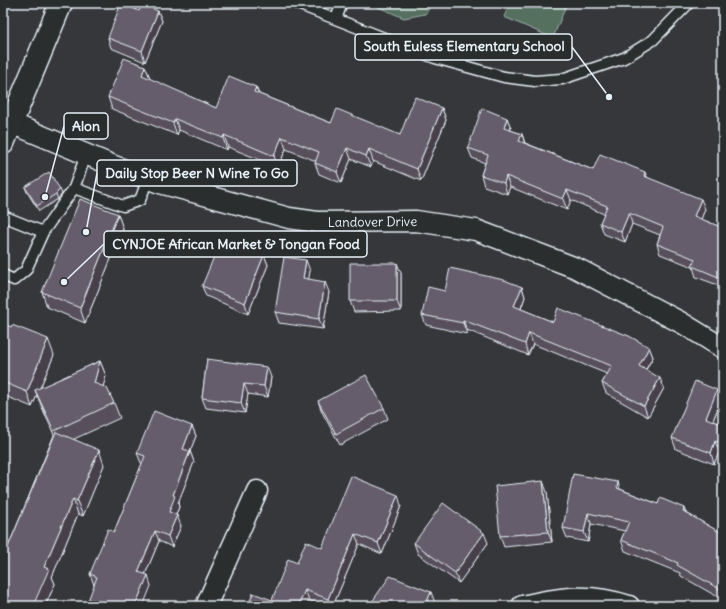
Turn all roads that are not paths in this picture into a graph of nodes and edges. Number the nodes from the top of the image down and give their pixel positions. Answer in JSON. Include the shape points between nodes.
{"nodes":[{"id":1,"x":61,"y":3,"type":"edge"},
{"id":2,"x":295,"y":3,"type":"edge"},
{"id":3,"x":342,"y":3,"type":"edge"},
{"id":4,"x":689,"y":3,"type":"edge"},
{"id":5,"x":336,"y":19,"type":"junction"},
{"id":6,"x":11,"y":123,"type":"junction"},
{"id":7,"x":3,"y":143,"type":"edge"},
{"id":8,"x":86,"y":154,"type":"junction"},
{"id":9,"x":148,"y":179,"type":"junction"},
{"id":10,"x":74,"y":188,"type":"junction"},
{"id":11,"x":3,"y":216,"type":"edge"},
{"id":12,"x":43,"y":232,"type":"junction"},
{"id":13,"x":3,"y":275,"type":"edge"},
{"id":14,"x":723,"y":348,"type":"edge"},
{"id":15,"x":257,"y":491,"type":"dead end"},
{"id":16,"x":206,"y":606,"type":"edge"},
{"id":17,"x":522,"y":606,"type":"edge"},
{"id":18,"x":630,"y":606,"type":"edge"}],
"edges":[{"from":1,"to":6,"type":"street"},
{"from":2,"to":5,"type":"lane"},
{"from":3,"to":5,"type":"lane"},
{"from":4,"to":5,"type":"lane","via":[[653,40],[624,58],[562,79],[536,81],[504,77],[435,58]]},
{"from":6,"to":7,"type":"street"},
{"from":6,"to":8,"type":"street","name":"Landover Drive"},
{"from":8,"to":9,"type":"street","name":"Landover Drive"},
{"from":8,"to":10,"type":"lane"},
{"from":9,"to":10,"type":"lane","via":[[140,200],[123,206]]},
{"from":9,"to":14,"type":"street","name":"Landover Drive","via":[[289,218],[317,222],[416,221],[476,230],[576,268],[682,323]]},
{"from":10,"to":12,"type":"lane"},
{"from":11,"to":12,"type":"lane"},
{"from":12,"to":13,"type":"lane","via":[[26,270],[14,280]]},
{"from":15,"to":16,"type":"street"},
{"from":17,"to":18,"type":"street","via":[[569,597],[610,600]]}]}
